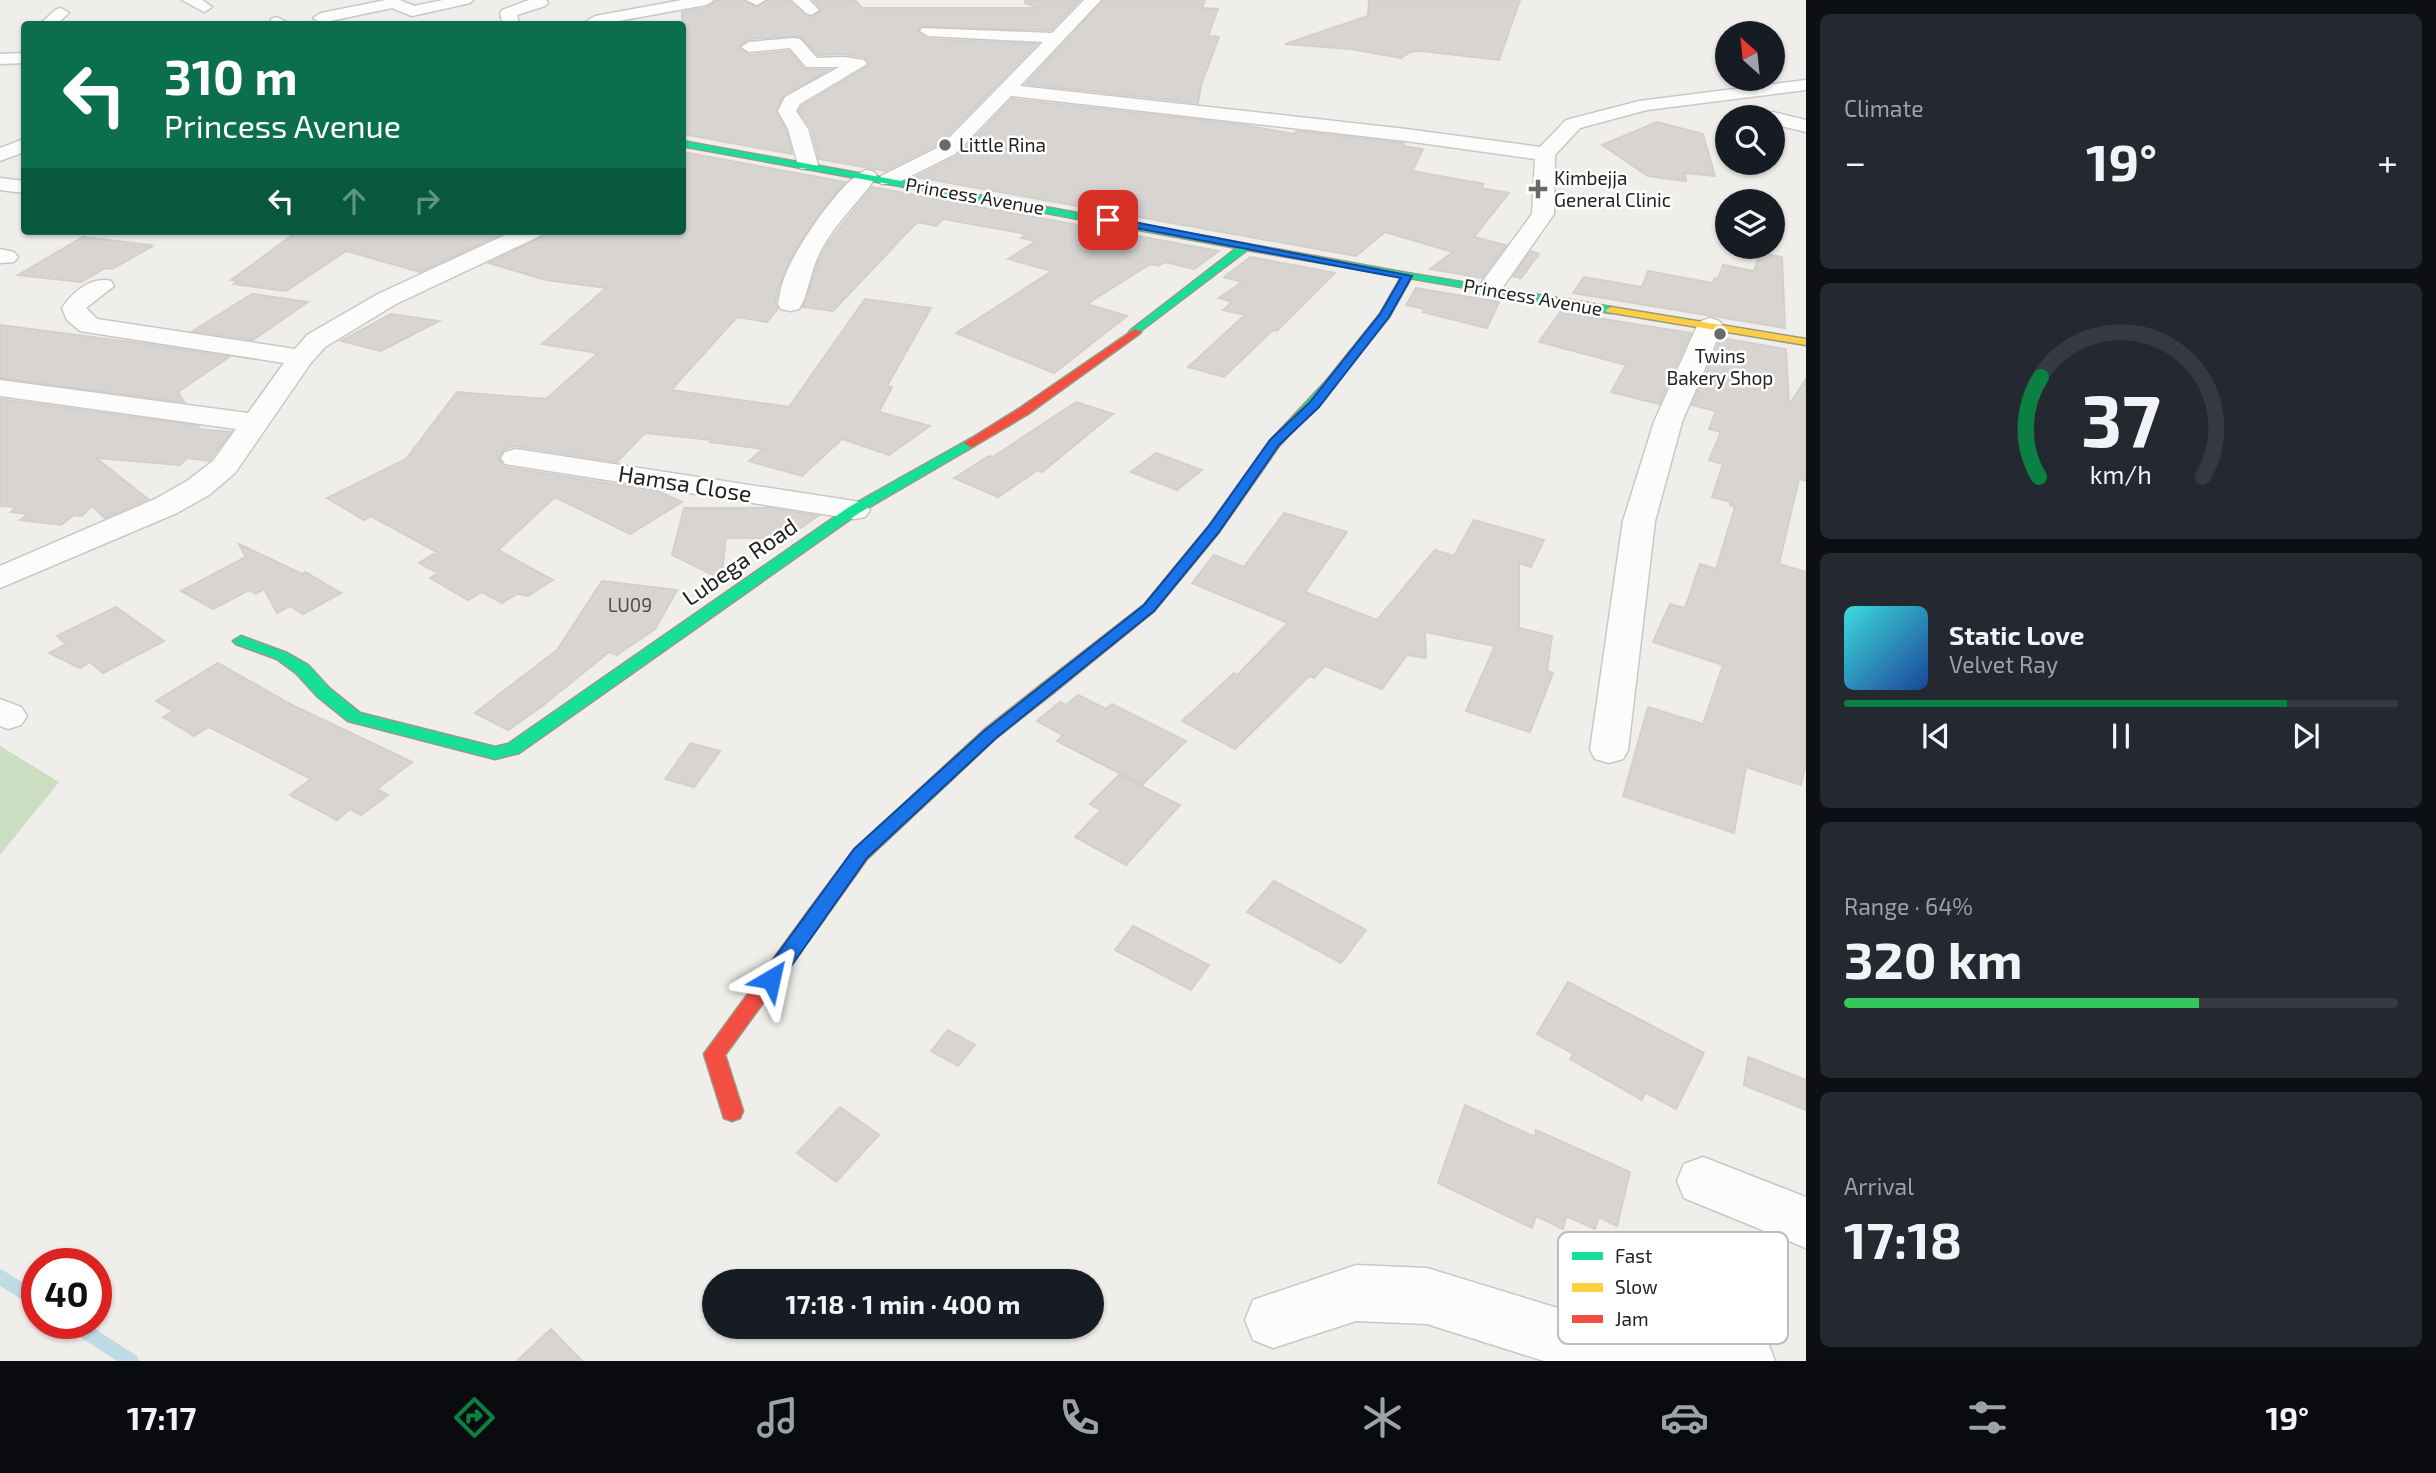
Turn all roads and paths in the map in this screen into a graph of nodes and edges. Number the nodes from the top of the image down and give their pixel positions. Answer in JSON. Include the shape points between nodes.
{"nodes":[{"id":1,"x":465,"y":0,"type":"edge"},
{"id":2,"x":537,"y":0,"type":"edge"},
{"id":3,"x":706,"y":0,"type":"edge"},
{"id":4,"x":1093,"y":0,"type":"edge"},
{"id":5,"x":61,"y":13,"type":"dead end"},
{"id":6,"x":321,"y":18,"type":"dead end"},
{"id":7,"x":52,"y":21,"type":"edge"},
{"id":8,"x":510,"y":21,"type":"edge"},
{"id":9,"x":595,"y":21,"type":"dead end"},
{"id":10,"x":928,"y":31,"type":"dead end"},
{"id":11,"x":1055,"y":38,"type":"junction"},
{"id":12,"x":749,"y":47,"type":"dead end"},
{"id":13,"x":21,"y":58,"type":"edge"},
{"id":14,"x":0,"y":59,"type":"edge"},
{"id":15,"x":1806,"y":85,"type":"edge"},
{"id":16,"x":1007,"y":90,"type":"junction"},
{"id":17,"x":1698,"y":100,"type":"junction"},
{"id":18,"x":1719,"y":105,"type":"edge"},
{"id":19,"x":1785,"y":121,"type":"edge"},
{"id":20,"x":1806,"y":127,"type":"edge"},
{"id":21,"x":21,"y":133,"type":"edge"},
{"id":22,"x":0,"y":134,"type":"edge"},
{"id":23,"x":686,"y":144,"type":"edge"},
{"id":24,"x":21,"y":146,"type":"edge"},
{"id":25,"x":1545,"y":154,"type":"junction"},
{"id":26,"x":0,"y":155,"type":"edge"},
{"id":27,"x":808,"y":165,"type":"junction"},
{"id":28,"x":878,"y":178,"type":"junction"},
{"id":29,"x":0,"y":184,"type":"edge"},
{"id":30,"x":21,"y":187,"type":"edge"},
{"id":31,"x":523,"y":235,"type":"edge"},
{"id":32,"x":1245,"y":246,"type":"junction"},
{"id":33,"x":1407,"y":276,"type":"junction"},
{"id":34,"x":102,"y":286,"type":"dead end"},
{"id":35,"x":1489,"y":289,"type":"junction"},
{"id":36,"x":790,"y":304,"type":"dead end"},
{"id":37,"x":1710,"y":326,"type":"junction"},
{"id":38,"x":1806,"y":342,"type":"edge"},
{"id":39,"x":301,"y":358,"type":"junction"},
{"id":40,"x":0,"y":388,"type":"edge"},
{"id":41,"x":257,"y":423,"type":"junction"},
{"id":42,"x":516,"y":458,"type":"dead end"},
{"id":43,"x":854,"y":510,"type":"junction"},
{"id":44,"x":0,"y":578,"type":"edge"},
{"id":45,"x":241,"y":641,"type":"dead end"},
{"id":46,"x":1609,"y":750,"type":"dead end"},
{"id":47,"x":732,"y":1111,"type":"dead end"},
{"id":48,"x":1703,"y":1181,"type":"dead end"},
{"id":49,"x":1806,"y":1223,"type":"edge"},
{"id":50,"x":1273,"y":1320,"type":"dead end"},
{"id":51,"x":1558,"y":1337,"type":"edge"},
{"id":52,"x":1580,"y":1344,"type":"edge"},
{"id":53,"x":1746,"y":1361,"type":"edge"}],
"edges":[{"from":1,"to":6,"type":"street","via":[[412,10],[394,3]]},
{"from":2,"to":8,"type":"street","via":[[540,3],[508,13]]},
{"from":3,"to":9,"type":"street"},
{"from":4,"to":11,"type":"street"},
{"from":5,"to":7,"type":"street"},
{"from":10,"to":11,"type":"street"},
{"from":11,"to":16,"type":"street"},
{"from":12,"to":27,"type":"street","via":[[794,43],[812,63],[858,64],[792,101],[787,111]]},
{"from":13,"to":14,"type":"street"},
{"from":15,"to":17,"type":"street"},
{"from":16,"to":25,"type":"street"},
{"from":16,"to":28,"type":"street","via":[[948,150]]},
{"from":17,"to":18,"type":"street"},
{"from":17,"to":25,"type":"street","via":[[1646,104],[1573,124]]},
{"from":19,"to":20,"type":"street"},
{"from":21,"to":22,"type":"street"},
{"from":23,"to":27,"type":"street","name":"Princess Avenue"},
{"from":24,"to":26,"type":"street"},
{"from":25,"to":35,"type":"street","via":[[1543,214]]},
{"from":27,"to":28,"type":"street","name":"Princess Avenue"},
{"from":28,"to":32,"type":"street","name":"Princess Avenue"},
{"from":28,"to":36,"type":"street","via":[[832,213],[793,284]]},
{"from":29,"to":30,"type":"street"},
{"from":31,"to":39,"type":"street","via":[[387,299],[316,341]]},
{"from":32,"to":33,"type":"street","name":"Princess Avenue"},
{"from":32,"to":43,"type":"street","name":"Lubega Road","via":[[1069,380]]},
{"from":33,"to":35,"type":"street","name":"Princess Avenue"},
{"from":33,"to":47,"type":"street","via":[[1385,315],[1314,404],[1275,443],[1214,529],[1149,608],[990,734],[861,853],[714,1054]]},
{"from":34,"to":39,"type":"street","via":[[74,308],[76,316],[89,326]]},
{"from":35,"to":37,"type":"street","name":"Princess Avenue"},
{"from":37,"to":38,"type":"street","name":"Princess Avenue"},
{"from":37,"to":46,"type":"street","via":[[1668,422],[1639,521]]},
{"from":39,"to":41,"type":"street"},
{"from":40,"to":41,"type":"street"},
{"from":41,"to":44,"type":"street","via":[[224,467],[198,488]]},
{"from":42,"to":43,"type":"street","name":"Hamsa Close"},
{"from":43,"to":45,"type":"street","name":"Lubega Road","via":[[513,749],[495,752],[354,717],[302,669]]},
{"from":48,"to":49,"type":"street"},
{"from":50,"to":51,"type":"street","via":[[1356,1293],[1427,1296]]},
{"from":52,"to":53,"type":"street","via":[[1628,1355],[1721,1350]]}]}
